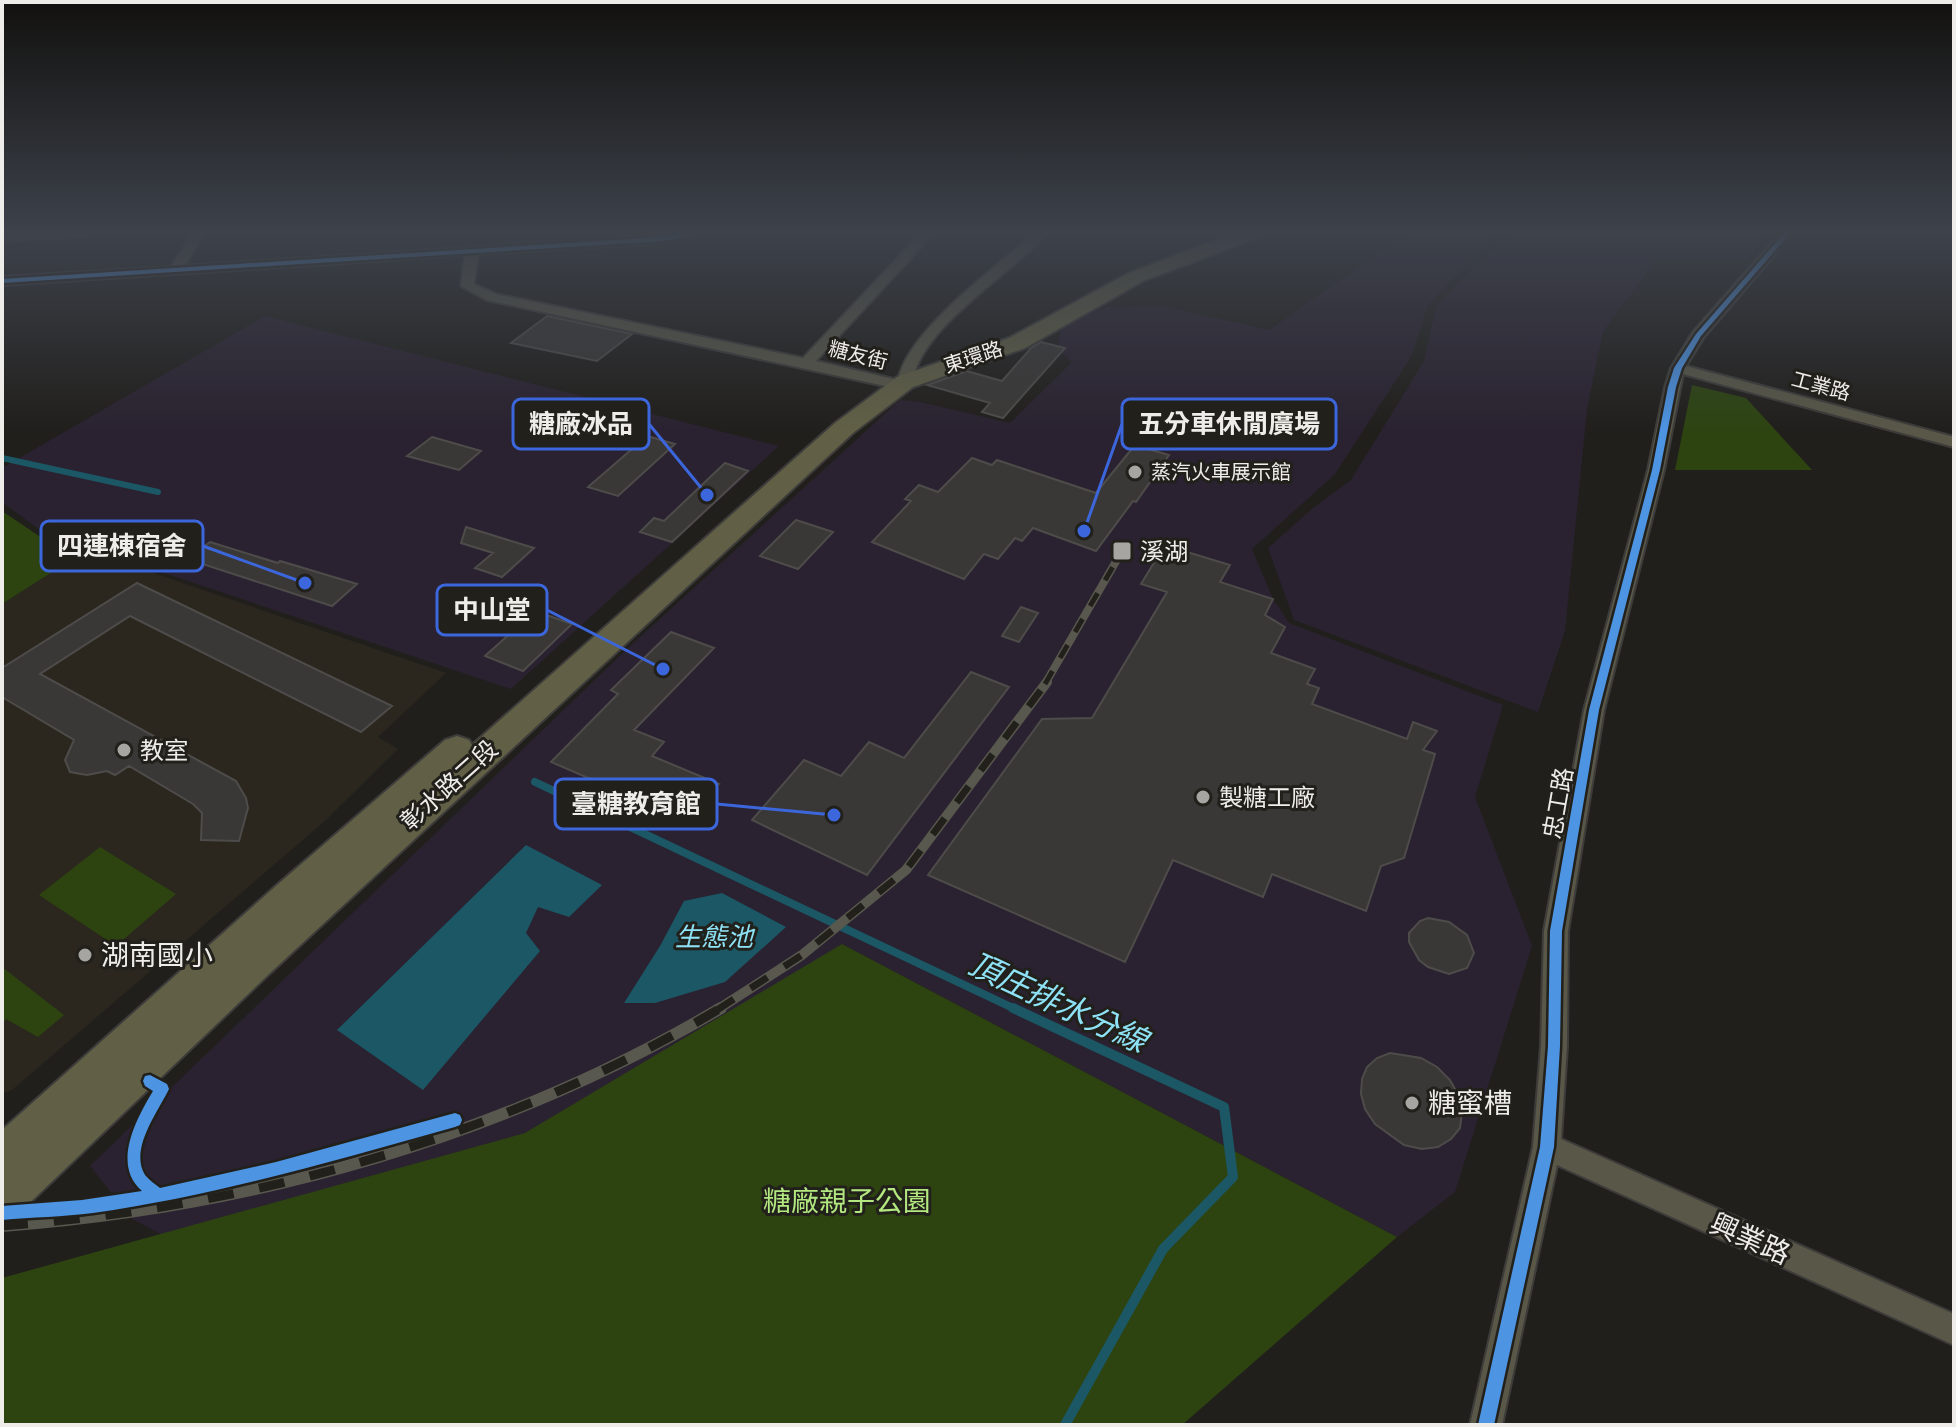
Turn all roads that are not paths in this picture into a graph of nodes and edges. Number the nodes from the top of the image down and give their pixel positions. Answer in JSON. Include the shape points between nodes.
{"nodes":[{"id":1,"x":495,"y":298,"type":"edge"},
{"id":2,"x":867,"y":298,"type":"edge"},
{"id":3,"x":970,"y":298,"type":"edge"},
{"id":4,"x":1074,"y":298,"type":"edge"},
{"id":5,"x":1099,"y":298,"type":"edge"},
{"id":6,"x":1731,"y":298,"type":"edge"},
{"id":7,"x":806,"y":363,"type":"junction"},
{"id":8,"x":1678,"y":368,"type":"junction"},
{"id":9,"x":898,"y":379,"type":"junction"},
{"id":10,"x":1954,"y":442,"type":"edge"},
{"id":11,"x":1547,"y":1147,"type":"junction"},
{"id":12,"x":2,"y":1159,"type":"edge"},
{"id":13,"x":2,"y":1198,"type":"edge"},
{"id":14,"x":1954,"y":1330,"type":"edge"},
{"id":15,"x":1486,"y":1425,"type":"edge"}],
"edges":[{"from":1,"to":7,"type":"street","name":"糖友街"},
{"from":2,"to":7,"type":"street"},
{"from":3,"to":9,"type":"street","via":[[928,335]]},
{"from":4,"to":9,"type":"main road","name":"東環路","via":[[1005,337]]},
{"from":5,"to":9,"type":"main road","name":"東環路","via":[[1017,343]]},
{"from":6,"to":8,"type":"street","name":"忠工路"},
{"from":7,"to":9,"type":"street","name":"糖友街"},
{"from":8,"to":10,"type":"street","name":"工業路"},
{"from":8,"to":11,"type":"street","name":"忠工路","via":[[1594,710],[1556,931]]},
{"from":9,"to":12,"type":"main road","name":"彰水路二段","via":[[823,425],[682,555],[300,887]]},
{"from":9,"to":13,"type":"main road","name":"彰水路二段"},
{"from":11,"to":14,"type":"street","name":"興業路"},
{"from":11,"to":15,"type":"street","name":"忠工路"}]}
